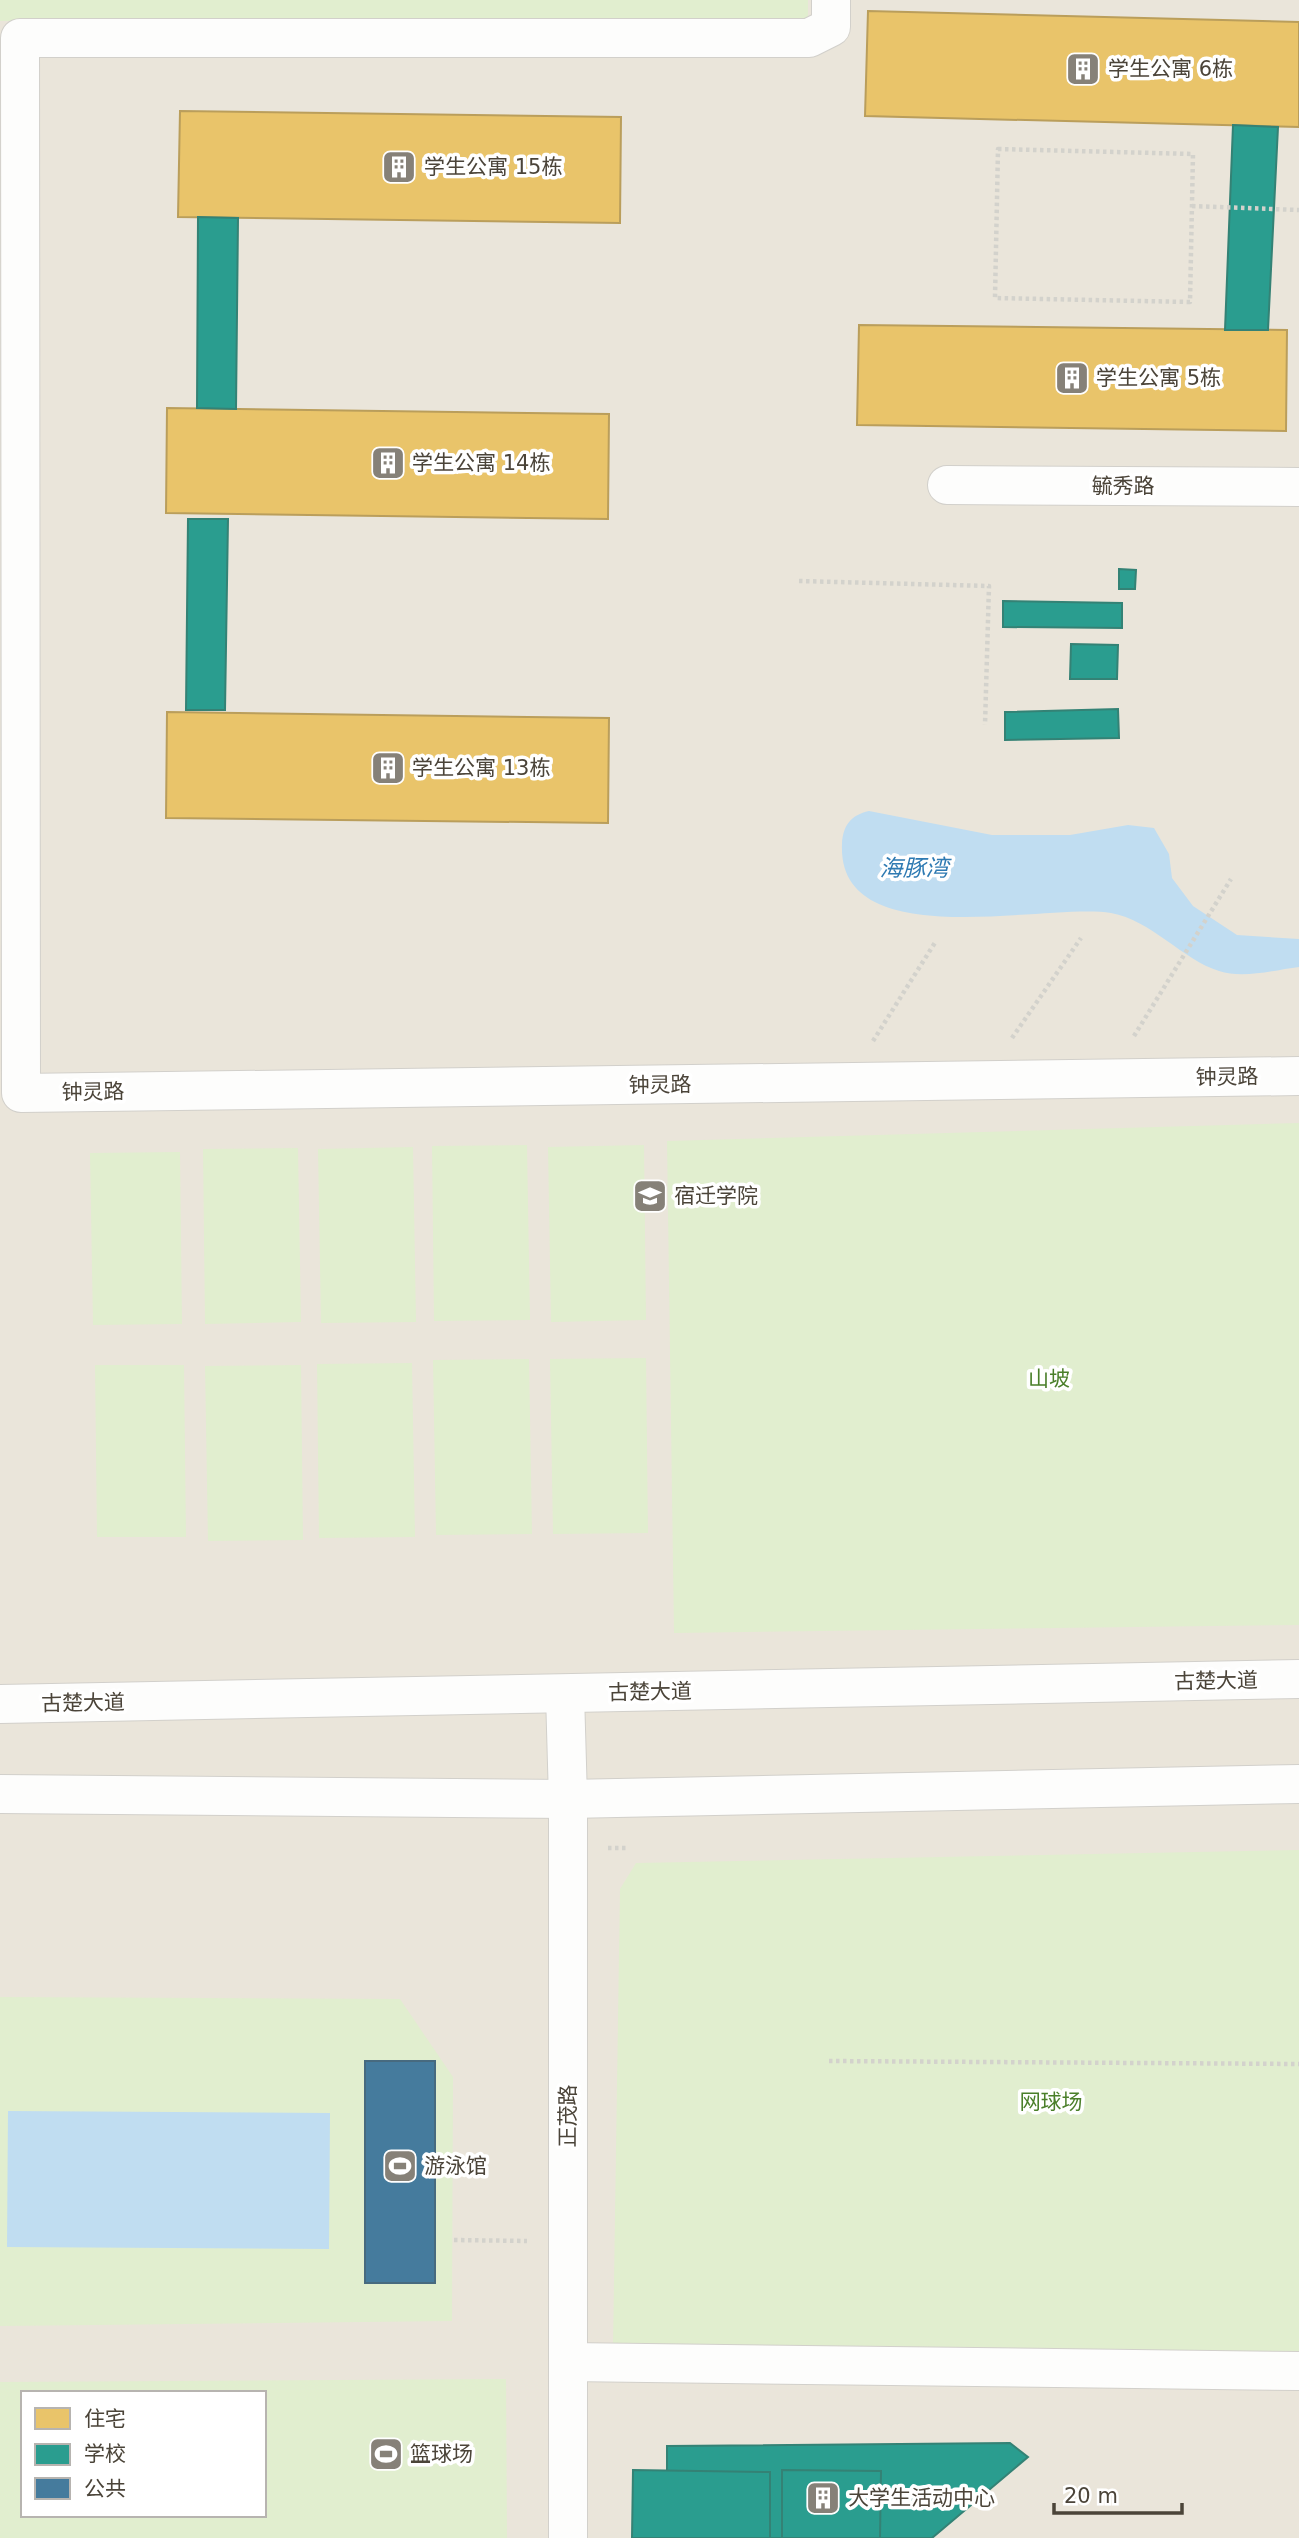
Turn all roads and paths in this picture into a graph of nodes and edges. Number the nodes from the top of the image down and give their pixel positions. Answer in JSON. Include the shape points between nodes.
{"nodes":[{"id":1,"x":831,"y":0,"type":"edge"},
{"id":2,"x":1192,"y":206,"type":"junction"},
{"id":3,"x":1299,"y":210,"type":"edge"},
{"id":4,"x":947,"y":485,"type":"dead end"},
{"id":5,"x":1299,"y":487,"type":"edge"},
{"id":6,"x":799,"y":581,"type":"dead end"},
{"id":7,"x":985,"y":724,"type":"dead end"},
{"id":8,"x":1231,"y":879,"type":"dead end"},
{"id":9,"x":1081,"y":938,"type":"dead end"},
{"id":10,"x":936,"y":941,"type":"dead end"},
{"id":11,"x":1133,"y":1037,"type":"dead end"},
{"id":12,"x":1012,"y":1039,"type":"dead end"},
{"id":13,"x":866,"y":1052,"type":"dead end"},
{"id":14,"x":1299,"y":1076,"type":"edge"},
{"id":15,"x":1299,"y":1679,"type":"edge"},
{"id":16,"x":565,"y":1694,"type":"junction"},
{"id":17,"x":0,"y":1704,"type":"edge"},
{"id":18,"x":1299,"y":1784,"type":"edge"},
{"id":19,"x":0,"y":1794,"type":"edge"},
{"id":20,"x":568,"y":1799,"type":"junction"},
{"id":21,"x":830,"y":2061,"type":"dead end"},
{"id":22,"x":1299,"y":2064,"type":"edge"},
{"id":23,"x":454,"y":2240,"type":"dead end"},
{"id":24,"x":540,"y":2242,"type":"dead end"},
{"id":25,"x":568,"y":2362,"type":"junction"},
{"id":26,"x":1299,"y":2371,"type":"edge"},
{"id":27,"x":568,"y":2538,"type":"edge"}],
"edges":[{"from":1,"to":14,"type":"lane","name":"钟灵路","via":[[831,27],[809,38],[20,38],[21,1093]]},
{"from":2,"to":2,"type":"path","via":[[1193,153],[998,149],[995,298],[1190,302]]},
{"from":2,"to":3,"type":"path"},
{"from":4,"to":5,"type":"lane","name":"毓秀路"},
{"from":6,"to":7,"type":"path","via":[[989,586]]},
{"from":8,"to":11,"type":"path"},
{"from":9,"to":12,"type":"path"},
{"from":10,"to":13,"type":"path"},
{"from":15,"to":16,"type":"lane","name":"古楚大道"},
{"from":16,"to":17,"type":"lane","name":"古楚大道"},
{"from":16,"to":20,"type":"lane","name":"正茂路"},
{"from":18,"to":20,"type":"lane"},
{"from":19,"to":20,"type":"lane"},
{"from":20,"to":25,"type":"lane","name":"正茂路"},
{"from":21,"to":22,"type":"path"},
{"from":23,"to":24,"type":"path"},
{"from":25,"to":26,"type":"lane"},
{"from":25,"to":27,"type":"lane","name":"正茂路"}]}
